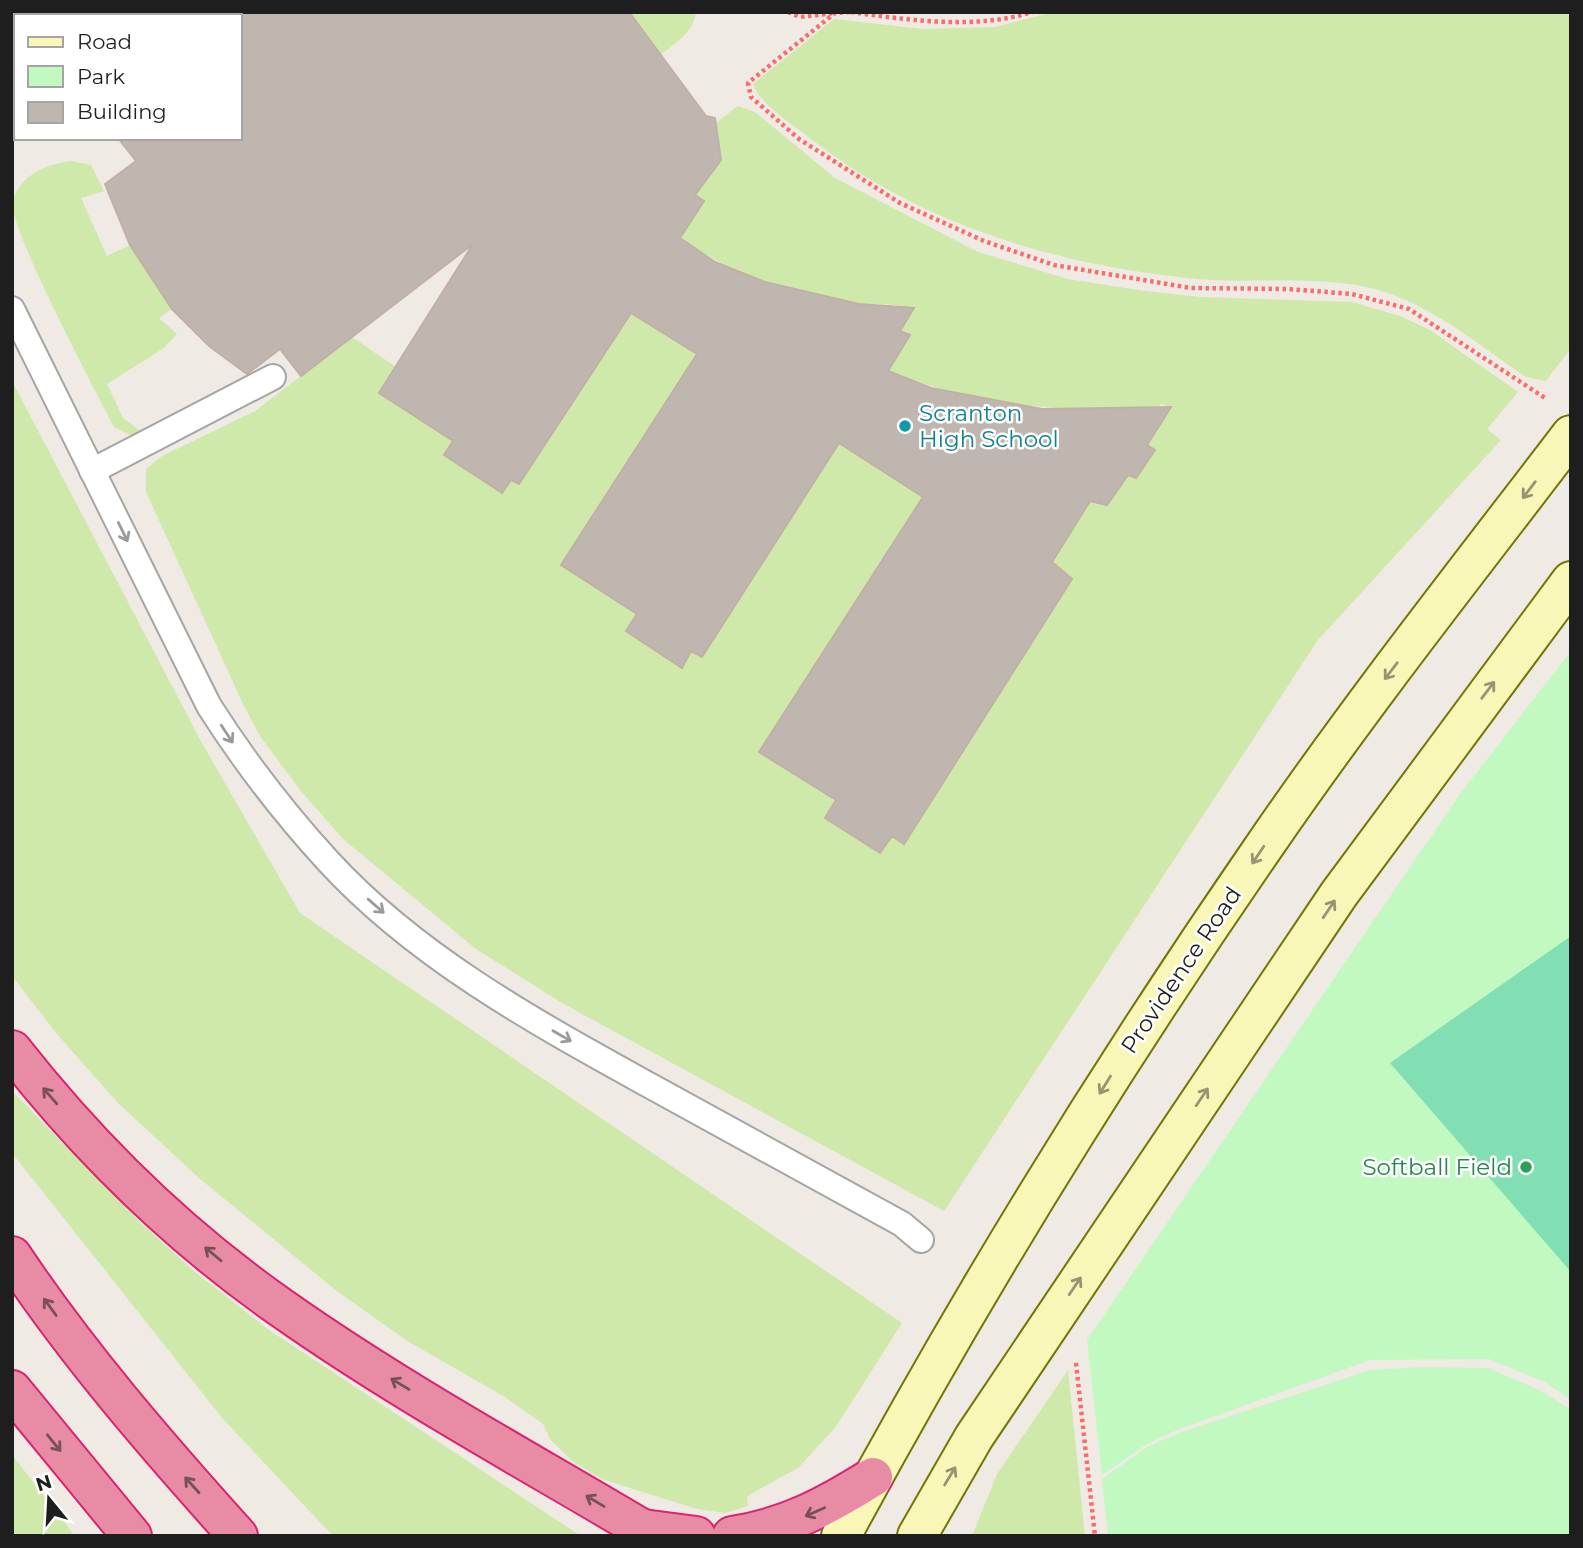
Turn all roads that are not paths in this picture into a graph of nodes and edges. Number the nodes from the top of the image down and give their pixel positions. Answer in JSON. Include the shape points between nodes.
{"nodes":[{"id":1,"x":12,"y":309,"type":"edge"},
{"id":2,"x":273,"y":377,"type":"dead end"},
{"id":3,"x":1571,"y":435,"type":"edge"},
{"id":4,"x":92,"y":471,"type":"junction"},
{"id":5,"x":1571,"y":581,"type":"edge"},
{"id":6,"x":12,"y":1050,"type":"edge"},
{"id":7,"x":921,"y":1240,"type":"dead end"},
{"id":8,"x":12,"y":1256,"type":"edge"},
{"id":9,"x":12,"y":1390,"type":"edge"},
{"id":10,"x":873,"y":1477,"type":"junction"},
{"id":11,"x":648,"y":1533,"type":"edge"},
{"id":12,"x":132,"y":1536,"type":"edge"},
{"id":13,"x":237,"y":1536,"type":"edge"},
{"id":14,"x":696,"y":1536,"type":"edge"},
{"id":15,"x":732,"y":1536,"type":"edge"},
{"id":16,"x":841,"y":1536,"type":"edge"},
{"id":17,"x":917,"y":1536,"type":"edge"}],
"edges":[{"from":1,"to":4,"type":"lane"},
{"from":2,"to":4,"type":"lane"},
{"from":3,"to":10,"type":"main road","name":"Providence Road","one_way":true,"via":[[1375,692],[1133,1040],[971,1304]]},
{"from":4,"to":7,"type":"lane","one_way":true,"via":[[209,706],[247,763],[353,885],[450,965],[556,1033],[902,1224]]},
{"from":17,"to":5,"type":"main road","one_way":true,"via":[[974,1437],[1339,894]]},
{"from":11,"to":6,"type":"highway","one_way":true,"via":[[282,1308],[147,1198],[85,1136]]},
{"from":13,"to":8,"type":"highway","one_way":true,"via":[[87,1358]]},
{"from":9,"to":12,"type":"highway","one_way":true},
{"from":10,"to":15,"type":"highway","one_way":true,"via":[[794,1521]]},
{"from":10,"to":16,"type":"main road","name":"Providence Road"},
{"from":11,"to":14,"type":"highway"}]}
